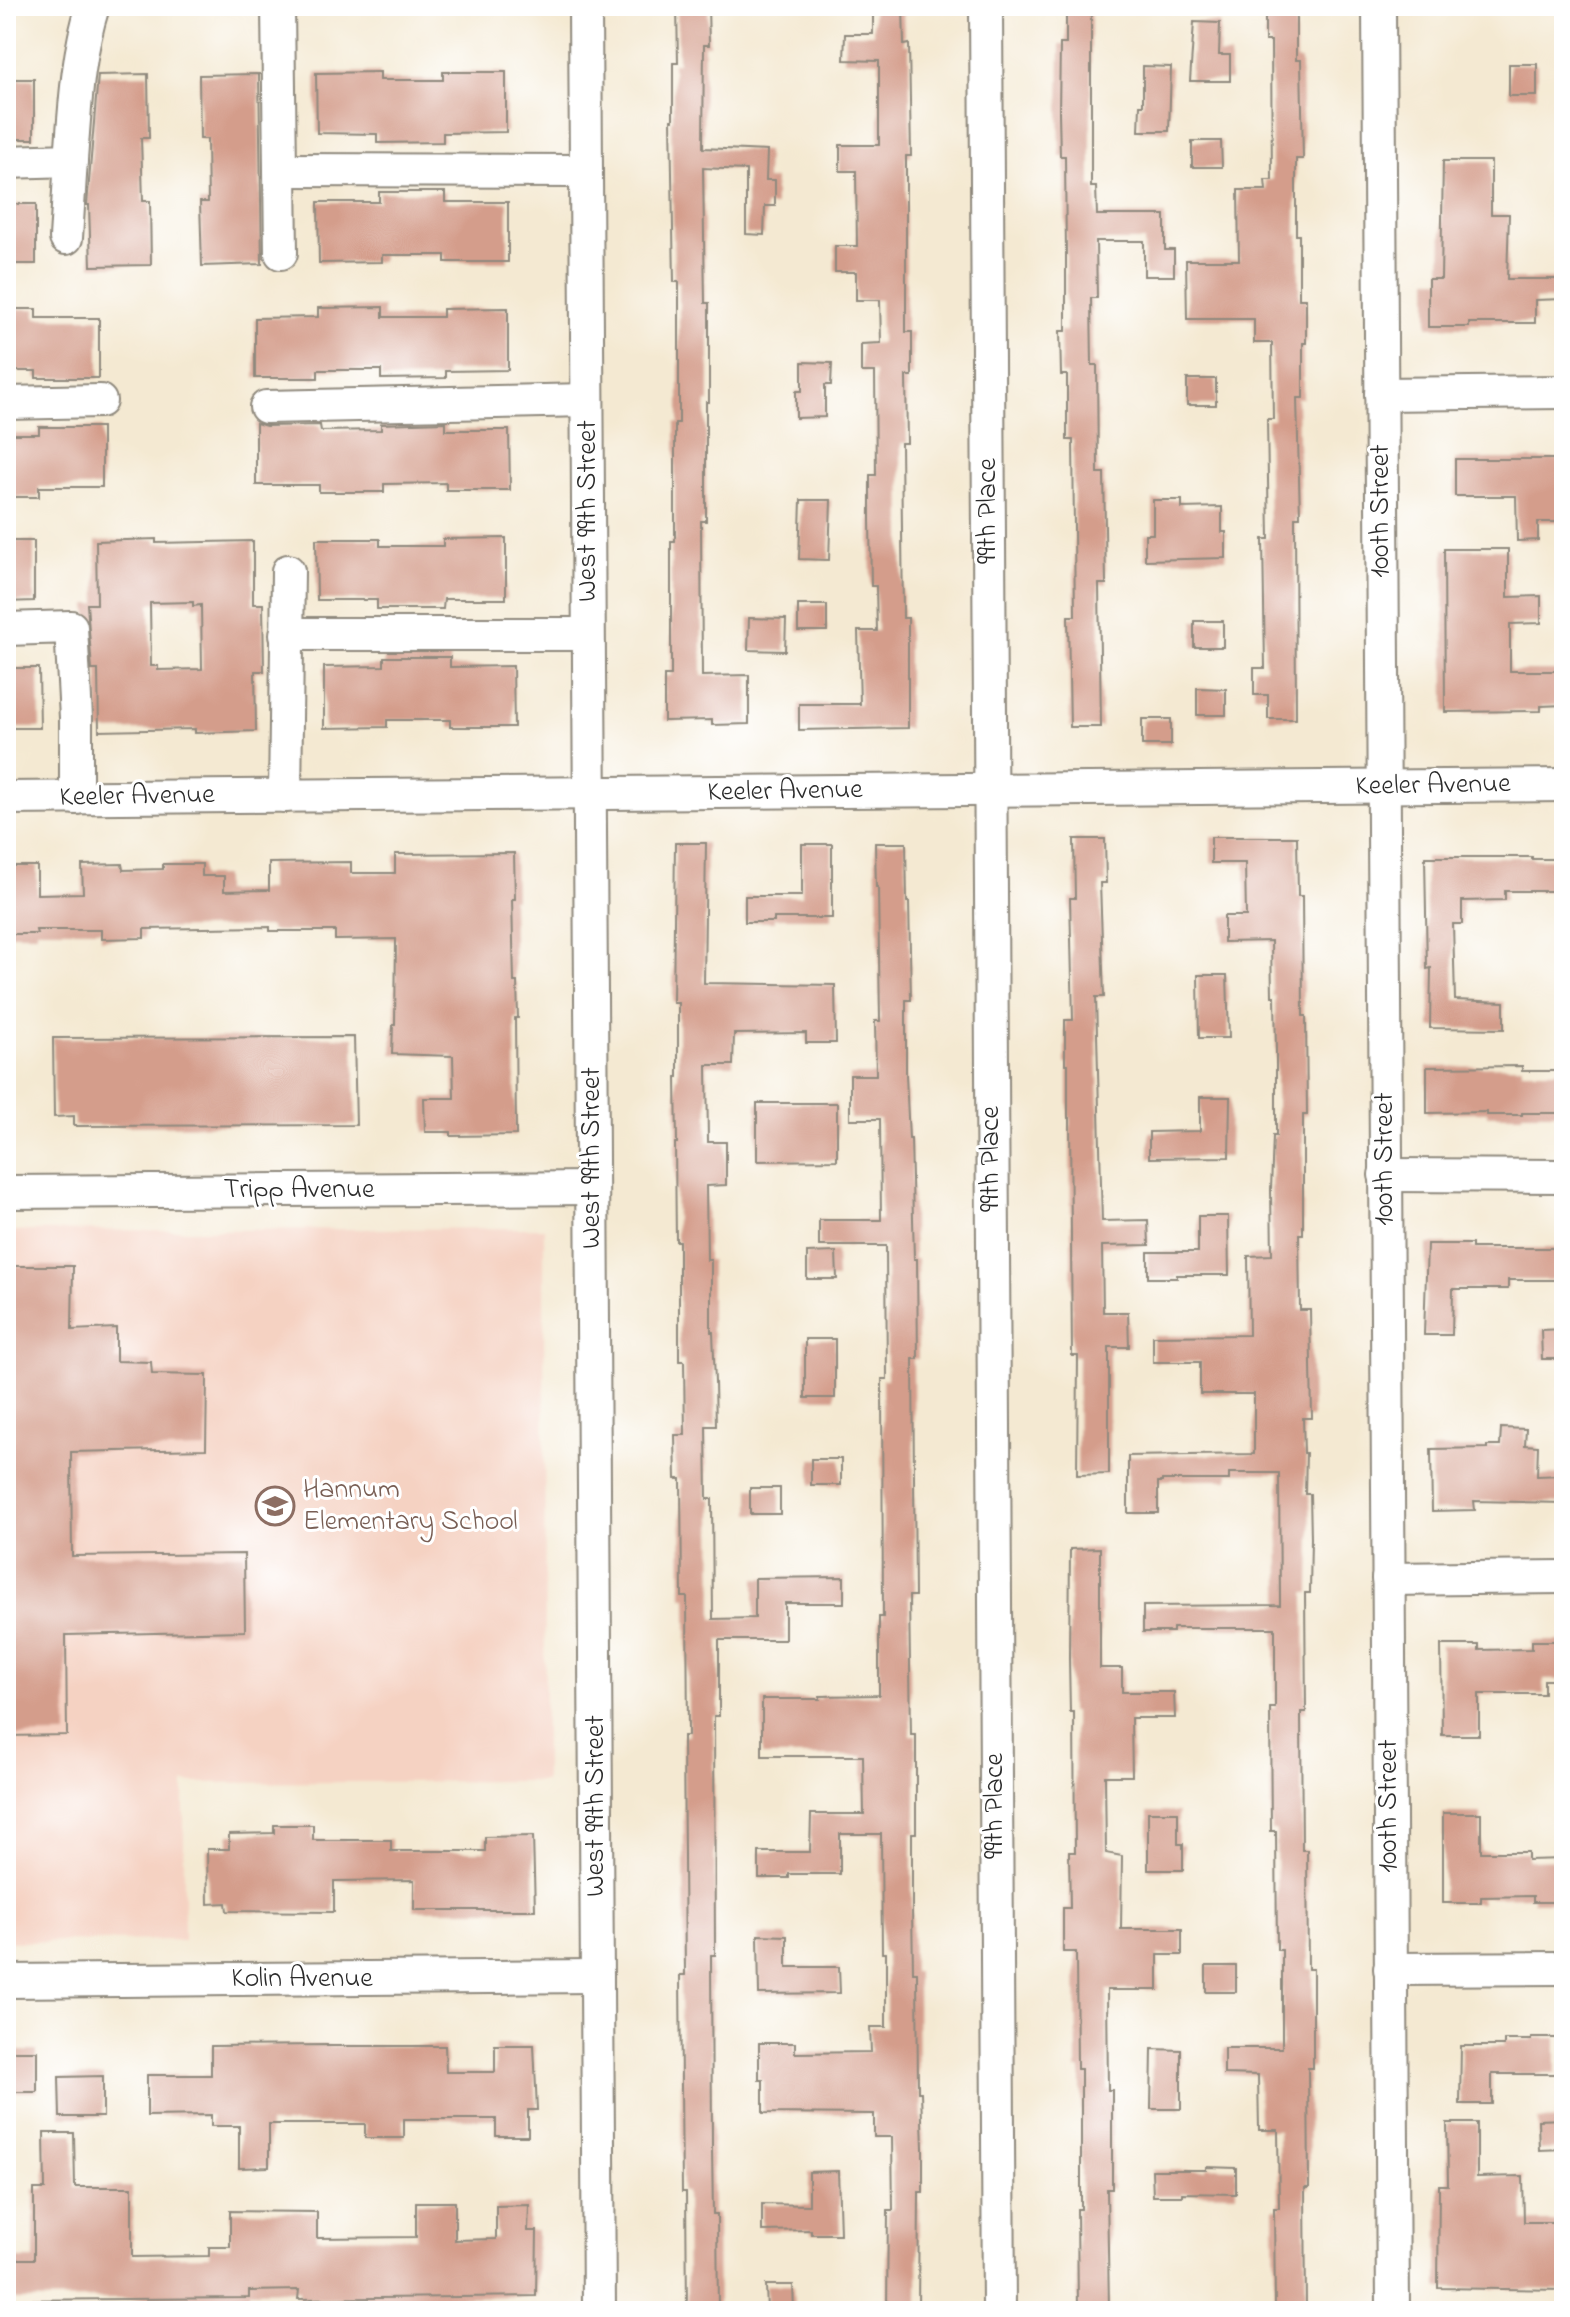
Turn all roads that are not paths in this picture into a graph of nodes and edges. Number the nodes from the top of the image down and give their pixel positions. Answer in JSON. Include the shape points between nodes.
{"nodes":[{"id":1,"x":93,"y":6,"type":"edge"},
{"id":2,"x":278,"y":6,"type":"edge"},
{"id":3,"x":585,"y":6,"type":"edge"},
{"id":4,"x":986,"y":6,"type":"edge"},
{"id":5,"x":1379,"y":6,"type":"edge"},
{"id":6,"x":71,"y":160,"type":"junction"},
{"id":7,"x":6,"y":162,"type":"edge"},
{"id":8,"x":281,"y":170,"type":"junction"},
{"id":9,"x":586,"y":171,"type":"junction"},
{"id":10,"x":66,"y":238,"type":"dead end"},
{"id":11,"x":281,"y":253,"type":"dead end"},
{"id":12,"x":1564,"y":392,"type":"edge"},
{"id":13,"x":1381,"y":394,"type":"junction"},
{"id":14,"x":587,"y":400,"type":"junction"},
{"id":15,"x":100,"y":401,"type":"dead end"},
{"id":16,"x":6,"y":403,"type":"edge"},
{"id":17,"x":266,"y":407,"type":"dead end"},
{"id":18,"x":288,"y":571,"type":"dead end"},
{"id":19,"x":6,"y":629,"type":"edge"},
{"id":20,"x":286,"y":634,"type":"junction"},
{"id":21,"x":588,"y":634,"type":"junction"},
{"id":22,"x":1564,"y":785,"type":"edge"},
{"id":23,"x":1383,"y":786,"type":"junction"},
{"id":24,"x":989,"y":790,"type":"junction"},
{"id":25,"x":589,"y":793,"type":"junction"},
{"id":26,"x":285,"y":796,"type":"junction"},
{"id":27,"x":6,"y":798,"type":"edge"},
{"id":28,"x":76,"y":798,"type":"junction"},
{"id":29,"x":1385,"y":1175,"type":"junction"},
{"id":30,"x":1564,"y":1176,"type":"edge"},
{"id":31,"x":592,"y":1188,"type":"junction"},
{"id":32,"x":6,"y":1192,"type":"edge"},
{"id":33,"x":1564,"y":1577,"type":"edge"},
{"id":34,"x":1388,"y":1579,"type":"junction"},
{"id":35,"x":1564,"y":1968,"type":"edge"},
{"id":36,"x":1390,"y":1969,"type":"junction"},
{"id":37,"x":597,"y":1976,"type":"junction"},
{"id":38,"x":6,"y":1981,"type":"edge"},
{"id":39,"x":599,"y":2311,"type":"edge"},
{"id":40,"x":999,"y":2311,"type":"edge"},
{"id":41,"x":1393,"y":2311,"type":"edge"}],
"edges":[{"from":1,"to":6,"type":"street","via":[[79,64]]},
{"from":2,"to":8,"type":"street"},
{"from":3,"to":9,"type":"street","name":"West 99th Street"},
{"from":4,"to":24,"type":"street","name":"99th Place"},
{"from":5,"to":13,"type":"street","name":"100th Street"},
{"from":6,"to":7,"type":"street"},
{"from":6,"to":10,"type":"street"},
{"from":8,"to":9,"type":"street"},
{"from":8,"to":11,"type":"street"},
{"from":9,"to":14,"type":"street","name":"West 99th Street"},
{"from":12,"to":13,"type":"street"},
{"from":13,"to":23,"type":"street","name":"100th Street"},
{"from":14,"to":17,"type":"street"},
{"from":14,"to":21,"type":"street","name":"West 99th Street"},
{"from":15,"to":16,"type":"street"},
{"from":18,"to":20,"type":"street"},
{"from":19,"to":28,"type":"street","via":[[71,627]]},
{"from":20,"to":21,"type":"street"},
{"from":20,"to":26,"type":"street"},
{"from":21,"to":25,"type":"street","name":"West 99th Street"},
{"from":22,"to":23,"type":"street","name":"Keeler Avenue"},
{"from":23,"to":24,"type":"street","name":"Keeler Avenue"},
{"from":23,"to":29,"type":"street","name":"100th Street"},
{"from":24,"to":25,"type":"street","name":"Keeler Avenue"},
{"from":24,"to":40,"type":"street","name":"99th Place"},
{"from":25,"to":26,"type":"street","name":"Keeler Avenue"},
{"from":25,"to":31,"type":"street","name":"West 99th Street"},
{"from":26,"to":28,"type":"street","name":"Keeler Avenue"},
{"from":27,"to":28,"type":"street","name":"Keeler Avenue"},
{"from":29,"to":30,"type":"street"},
{"from":29,"to":34,"type":"street","name":"100th Street"},
{"from":31,"to":32,"type":"street","name":"Tripp Avenue"},
{"from":31,"to":37,"type":"street","name":"West 99th Street"},
{"from":33,"to":34,"type":"street"},
{"from":34,"to":36,"type":"street","name":"100th Street"},
{"from":35,"to":36,"type":"street"},
{"from":36,"to":41,"type":"street","name":"100th Street"},
{"from":37,"to":38,"type":"street","name":"Kolin Avenue"},
{"from":37,"to":39,"type":"street","name":"West 99th Street"}]}
